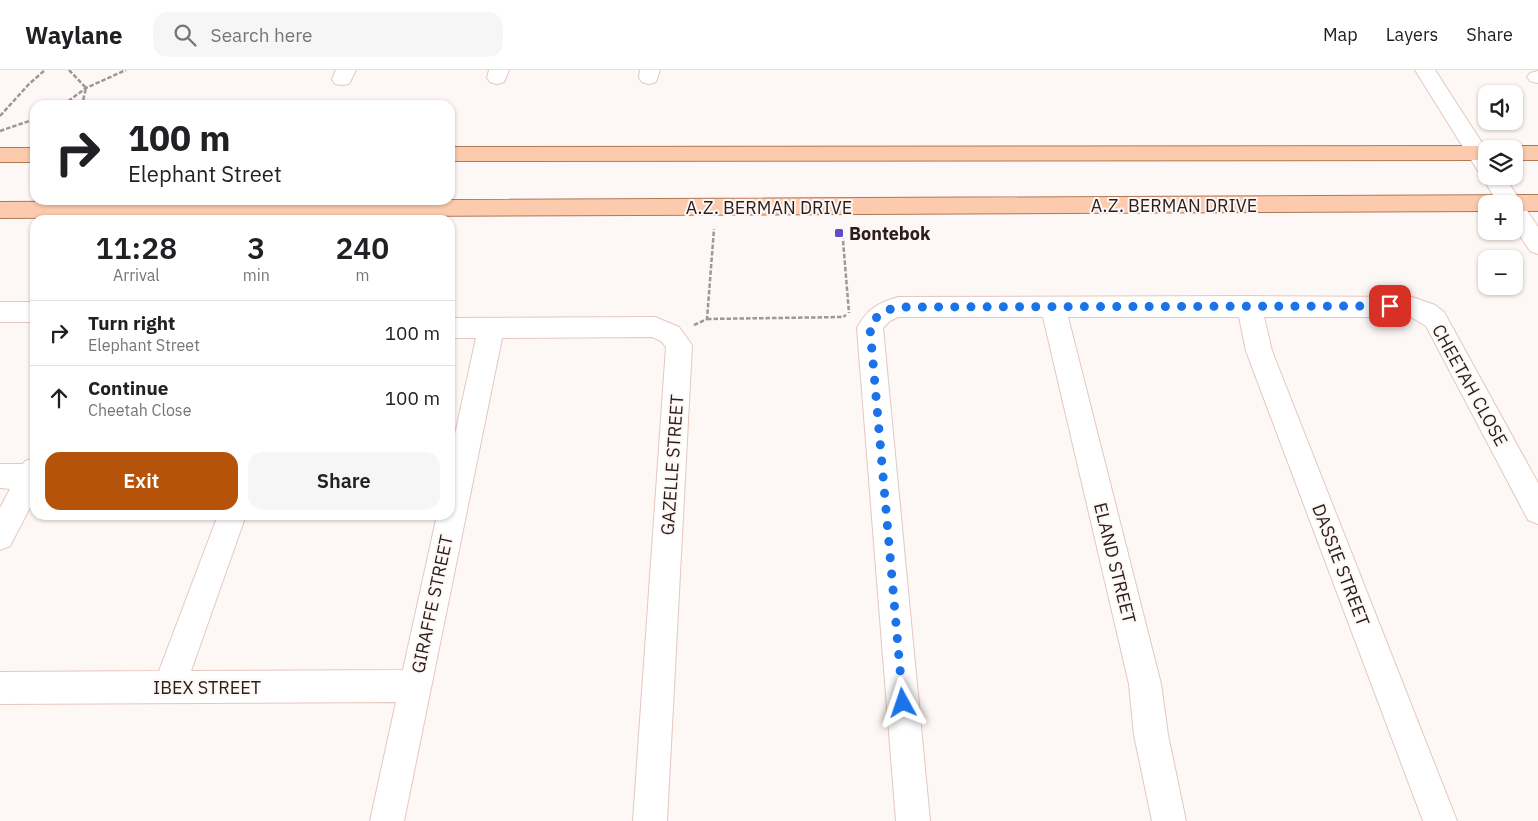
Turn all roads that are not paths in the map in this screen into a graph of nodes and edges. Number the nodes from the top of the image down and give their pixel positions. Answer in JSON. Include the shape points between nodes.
{"nodes":[{"id":1,"x":1425,"y":70,"type":"edge"},
{"id":2,"x":1478,"y":148,"type":"edge"},
{"id":3,"x":1523,"y":153,"type":"edge"},
{"id":4,"x":1538,"y":153,"type":"edge"},
{"id":5,"x":455,"y":154,"type":"edge"},
{"id":6,"x":0,"y":155,"type":"edge"},
{"id":7,"x":30,"y":155,"type":"edge"},
{"id":8,"x":1478,"y":157,"type":"edge"},
{"id":9,"x":1478,"y":203,"type":"edge"},
{"id":10,"x":1523,"y":203,"type":"edge"},
{"id":11,"x":1538,"y":203,"type":"edge"},
{"id":12,"x":0,"y":210,"type":"edge"},
{"id":13,"x":1523,"y":222,"type":"edge"},
{"id":14,"x":1538,"y":245,"type":"edge"},
{"id":15,"x":1053,"y":306,"type":"junction"},
{"id":16,"x":1249,"y":306,"type":"junction"},
{"id":17,"x":0,"y":312,"type":"edge"},
{"id":18,"x":30,"y":312,"type":"edge"},
{"id":19,"x":455,"y":328,"type":"edge"},
{"id":20,"x":491,"y":328,"type":"junction"},
{"id":21,"x":30,"y":473,"type":"edge"},
{"id":22,"x":0,"y":476,"type":"edge"},
{"id":23,"x":30,"y":479,"type":"edge"},
{"id":24,"x":455,"y":495,"type":"edge"},
{"id":25,"x":1538,"y":510,"type":"edge"},
{"id":26,"x":230,"y":520,"type":"edge"},
{"id":27,"x":450,"y":520,"type":"edge"},
{"id":28,"x":0,"y":537,"type":"edge"},
{"id":29,"x":414,"y":686,"type":"junction"},
{"id":30,"x":170,"y":687,"type":"junction"},
{"id":31,"x":0,"y":688,"type":"edge"},
{"id":32,"x":386,"y":821,"type":"edge"},
{"id":33,"x":650,"y":821,"type":"edge"},
{"id":34,"x":913,"y":821,"type":"edge"},
{"id":35,"x":1169,"y":821,"type":"edge"},
{"id":36,"x":1440,"y":821,"type":"edge"}],
"edges":[{"from":1,"to":2,"type":"street"},
{"from":3,"to":4,"type":"main road"},
{"from":5,"to":8,"type":"main road"},
{"from":6,"to":7,"type":"main road"},
{"from":9,"to":12,"type":"main road","name":"A.Z. BERMAN DRIVE"},
{"from":10,"to":11,"type":"main road","name":"A.Z. BERMAN DRIVE"},
{"from":13,"to":14,"type":"street"},
{"from":15,"to":16,"type":"street","name":"CHEETAH CLOSE"},
{"from":15,"to":34,"type":"street","name":"CHEETAH CLOSE","via":[[898,307],[862,316],[870,328]]},
{"from":15,"to":35,"type":"street","name":"ELAND STREET","via":[[1145,684],[1151,735]]},
{"from":16,"to":25,"type":"street","name":"CHEETAH CLOSE","via":[[1412,306],[1426,312],[1435,319]]},
{"from":16,"to":36,"type":"street","name":"DASSIE STREET","via":[[1259,352]]},
{"from":17,"to":18,"type":"street"},
{"from":19,"to":20,"type":"street"},
{"from":20,"to":24,"type":"street","name":"GIRAFFE STREET"},
{"from":20,"to":33,"type":"street","name":"GAZELLE STREET","via":[[656,327],[670,334],[679,345]]},
{"from":21,"to":22,"type":"street"},
{"from":23,"to":28,"type":"street"},
{"from":26,"to":30,"type":"street"},
{"from":27,"to":29,"type":"street","name":"GIRAFFE STREET"},
{"from":29,"to":30,"type":"street","name":"IBEX STREET"},
{"from":29,"to":32,"type":"street","name":"GIRAFFE STREET"},
{"from":30,"to":31,"type":"street","name":"IBEX STREET"}]}
